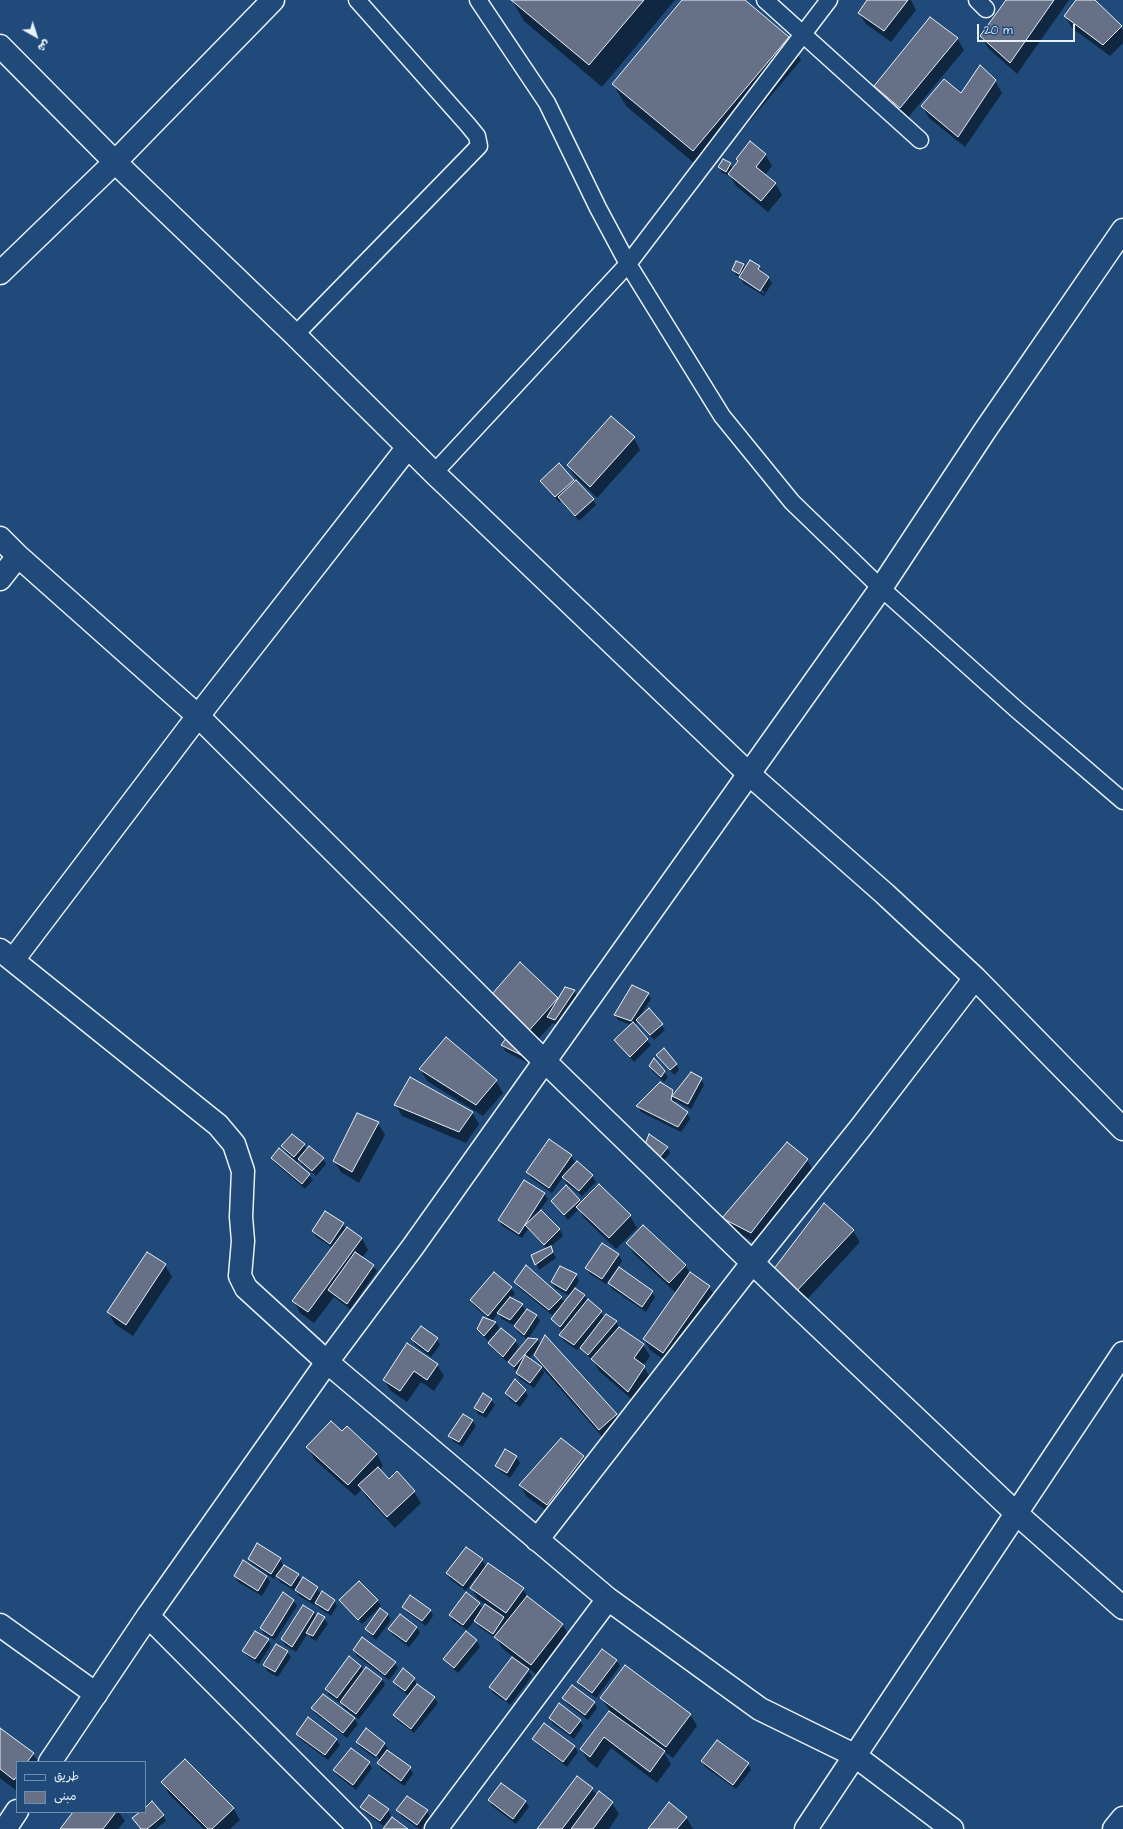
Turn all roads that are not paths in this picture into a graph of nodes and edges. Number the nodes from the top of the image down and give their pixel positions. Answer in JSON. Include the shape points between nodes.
{"nodes":[{"id":1,"x":273,"y":0,"type":"edge"},
{"id":2,"x":357,"y":0,"type":"edge"},
{"id":3,"x":478,"y":0,"type":"edge"},
{"id":4,"x":765,"y":0,"type":"edge"},
{"id":5,"x":829,"y":0,"type":"edge"},
{"id":6,"x":803,"y":33,"type":"junction"},
{"id":7,"x":0,"y":46,"type":"edge"},
{"id":8,"x":920,"y":140,"type":"dead end"},
{"id":9,"x":115,"y":162,"type":"junction"},
{"id":10,"x":1123,"y":230,"type":"edge"},
{"id":11,"x":628,"y":264,"type":"junction"},
{"id":12,"x":0,"y":273,"type":"edge"},
{"id":13,"x":295,"y":335,"type":"junction"},
{"id":14,"x":408,"y":447,"type":"junction"},
{"id":15,"x":434,"y":473,"type":"junction"},
{"id":16,"x":0,"y":538,"type":"edge"},
{"id":17,"x":18,"y":556,"type":"junction"},
{"id":18,"x":0,"y":579,"type":"edge"},
{"id":19,"x":881,"y":588,"type":"junction"},
{"id":20,"x":198,"y":716,"type":"junction"},
{"id":21,"x":749,"y":774,"type":"junction"},
{"id":22,"x":1123,"y":801,"type":"edge"},
{"id":23,"x":6,"y":955,"type":"edge"},
{"id":24,"x":975,"y":978,"type":"junction"},
{"id":25,"x":544,"y":1061,"type":"junction"},
{"id":26,"x":1123,"y":1129,"type":"edge"},
{"id":27,"x":753,"y":1262,"type":"junction"},
{"id":28,"x":1123,"y":1353,"type":"edge"},
{"id":29,"x":327,"y":1362,"type":"junction"},
{"id":30,"x":1017,"y":1514,"type":"junction"},
{"id":31,"x":537,"y":1540,"type":"junction"},
{"id":32,"x":608,"y":1599,"type":"junction"},
{"id":33,"x":1123,"y":1608,"type":"edge"},
{"id":34,"x":148,"y":1616,"type":"junction"},
{"id":35,"x":0,"y":1625,"type":"edge"},
{"id":36,"x":96,"y":1694,"type":"junction"},
{"id":37,"x":854,"y":1755,"type":"junction"},
{"id":38,"x":51,"y":1761,"type":"edge"},
{"id":39,"x":16,"y":1812,"type":"edge"},
{"id":40,"x":1123,"y":1818,"type":"edge"},
{"id":41,"x":5,"y":1829,"type":"edge"},
{"id":42,"x":360,"y":1829,"type":"edge"},
{"id":43,"x":436,"y":1829,"type":"edge"},
{"id":44,"x":806,"y":1829,"type":"edge"},
{"id":45,"x":952,"y":1829,"type":"edge"},
{"id":46,"x":1114,"y":1829,"type":"edge"}],
"edges":[{"from":1,"to":9,"type":"street"},
{"from":2,"to":13,"type":"lane","via":[[468,125],[477,136],[479,146]]},
{"from":3,"to":11,"type":"lane","via":[[546,103]]},
{"from":4,"to":6,"type":"lane"},
{"from":5,"to":6,"type":"lane"},
{"from":6,"to":8,"type":"lane"},
{"from":6,"to":11,"type":"lane"},
{"from":7,"to":9,"type":"street"},
{"from":9,"to":12,"type":"street"},
{"from":9,"to":13,"type":"street"},
{"from":10,"to":19,"type":"street","via":[[986,429]]},
{"from":11,"to":15,"type":"lane"},
{"from":11,"to":19,"type":"lane","via":[[722,416],[792,502]]},
{"from":13,"to":14,"type":"street"},
{"from":14,"to":15,"type":"street"},
{"from":14,"to":20,"type":"street"},
{"from":15,"to":21,"type":"street"},
{"from":16,"to":17,"type":"street"},
{"from":17,"to":18,"type":"street"},
{"from":17,"to":20,"type":"street"},
{"from":19,"to":21,"type":"street"},
{"from":19,"to":22,"type":"lane"},
{"from":20,"to":23,"type":"street"},
{"from":20,"to":25,"type":"street"},
{"from":21,"to":24,"type":"street","via":[[885,894]]},
{"from":21,"to":25,"type":"street"},
{"from":23,"to":29,"type":"street","via":[[218,1124],[234,1144],[243,1171],[240,1276],[246,1288]]},
{"from":24,"to":26,"type":"street"},
{"from":24,"to":27,"type":"street"},
{"from":25,"to":27,"type":"street"},
{"from":25,"to":29,"type":"street","via":[[412,1248]]},
{"from":27,"to":30,"type":"street"},
{"from":27,"to":31,"type":"street"},
{"from":28,"to":30,"type":"street"},
{"from":29,"to":31,"type":"street"},
{"from":29,"to":34,"type":"street"},
{"from":30,"to":33,"type":"street"},
{"from":30,"to":37,"type":"street"},
{"from":31,"to":32,"type":"street"},
{"from":32,"to":37,"type":"street","via":[[760,1709]]},
{"from":32,"to":43,"type":"street"},
{"from":34,"to":36,"type":"street"},
{"from":34,"to":42,"type":"street"},
{"from":35,"to":36,"type":"street"},
{"from":36,"to":38,"type":"street"},
{"from":37,"to":44,"type":"street"},
{"from":37,"to":45,"type":"street"},
{"from":39,"to":41,"type":"street"},
{"from":40,"to":46,"type":"street"}]}
